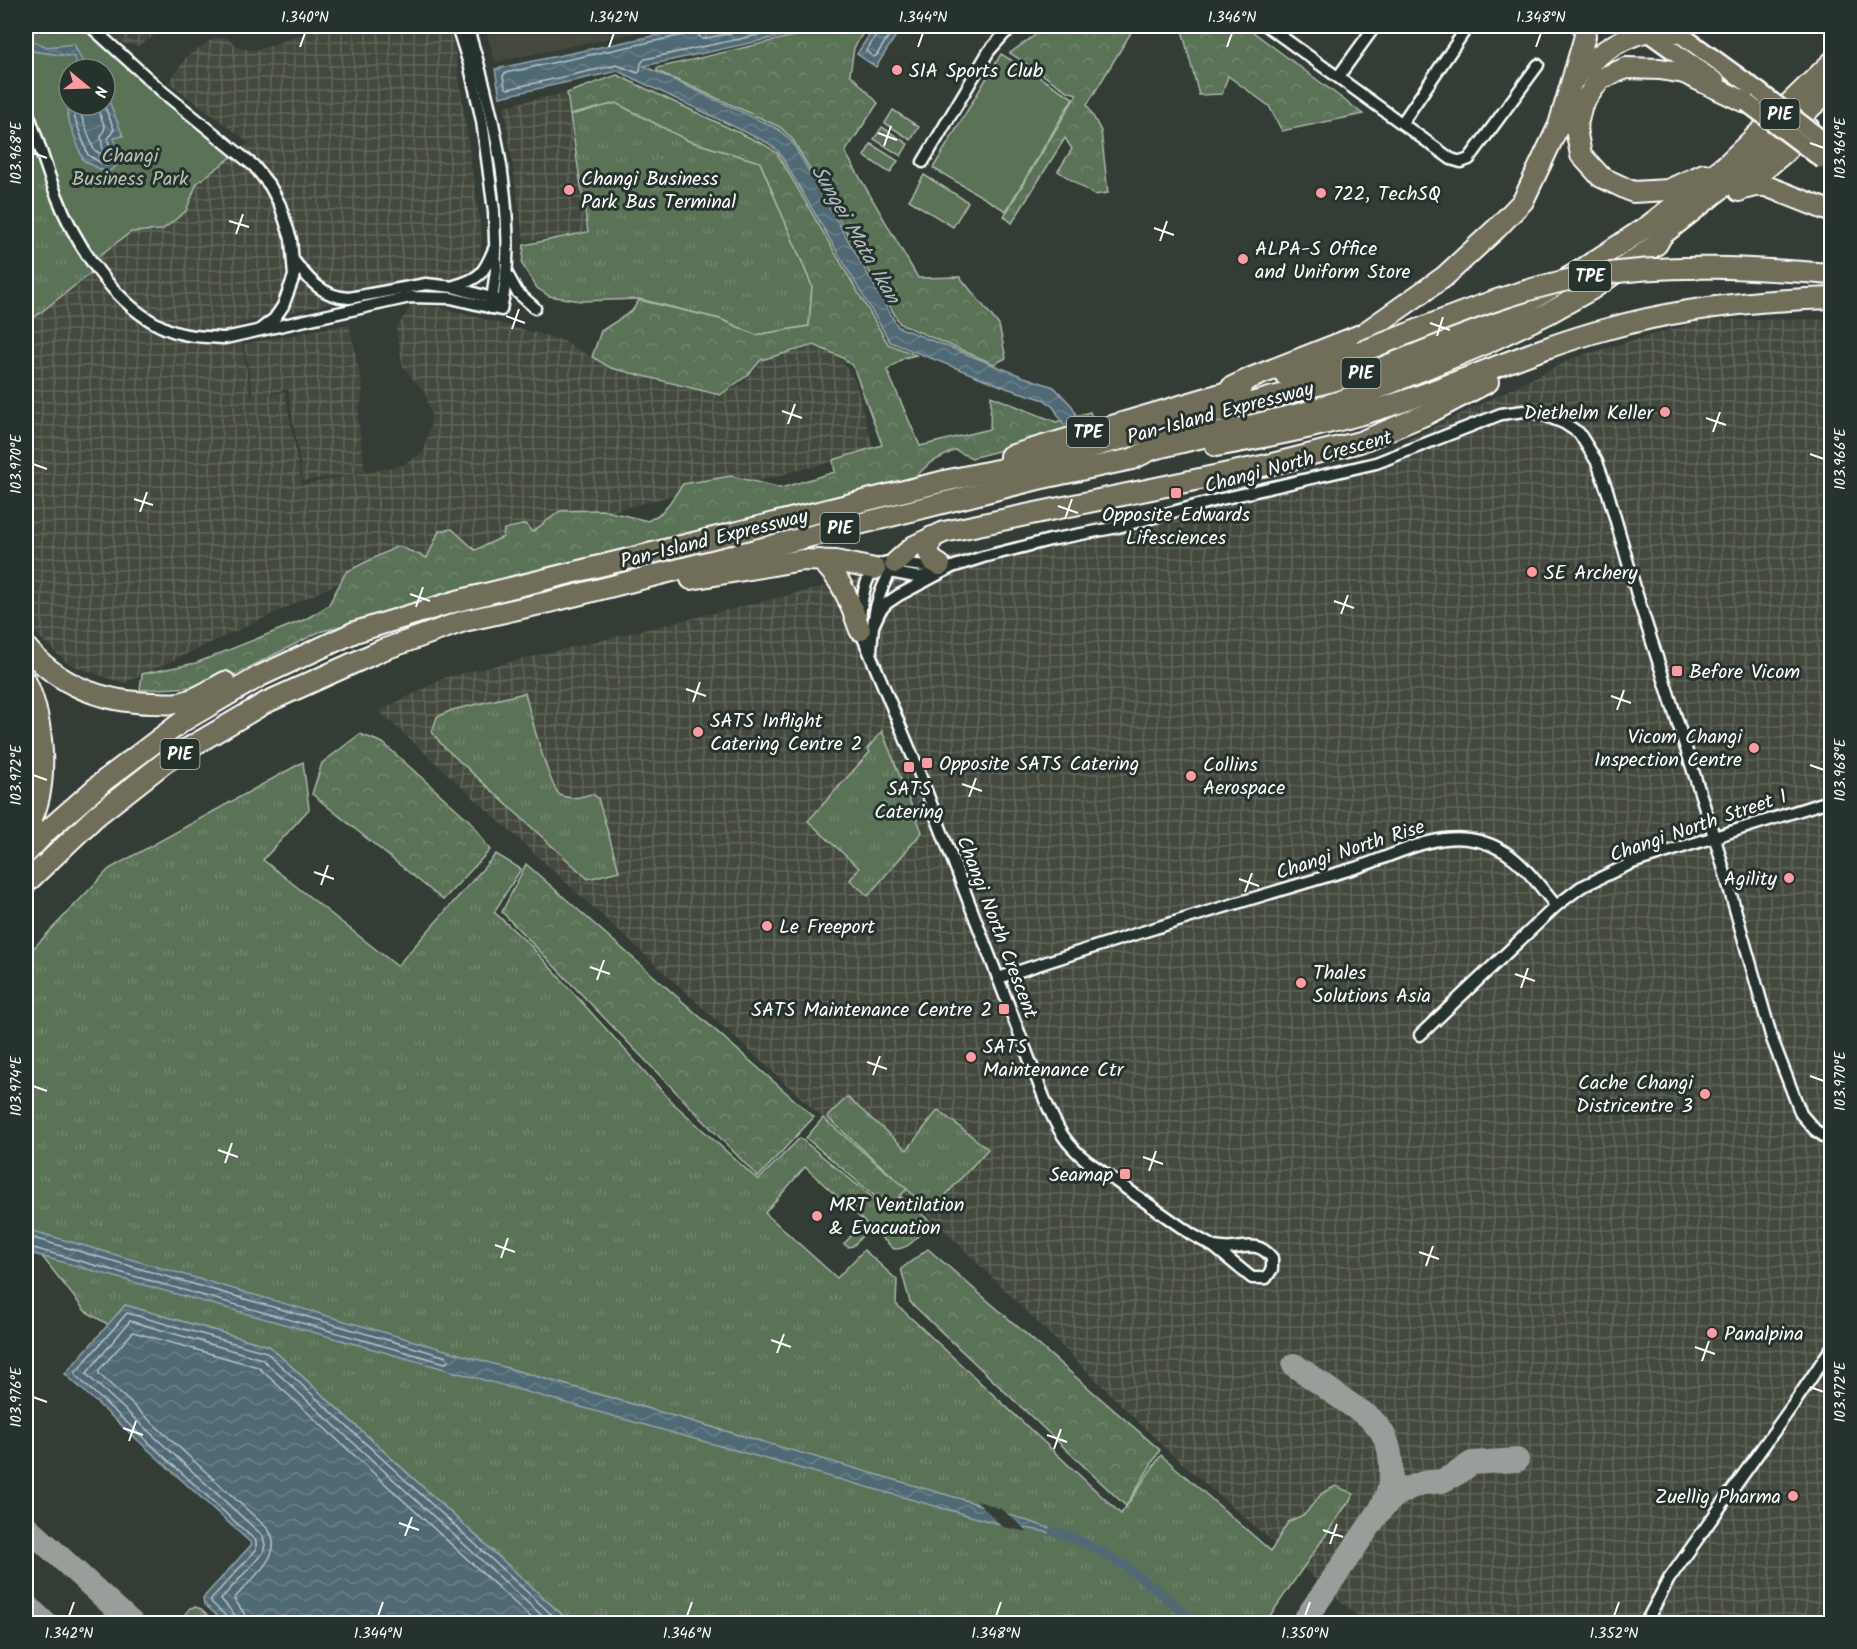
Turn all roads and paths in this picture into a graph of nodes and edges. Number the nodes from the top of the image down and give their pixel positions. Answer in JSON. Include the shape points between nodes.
{"nodes":[{"id":1,"x":90,"y":26,"type":"edge"},
{"id":2,"x":457,"y":26,"type":"edge"},
{"id":3,"x":467,"y":26,"type":"edge"},
{"id":4,"x":1018,"y":26,"type":"edge"},
{"id":5,"x":1375,"y":26,"type":"edge"},
{"id":6,"x":1468,"y":26,"type":"edge"},
{"id":7,"x":1584,"y":26,"type":"edge"},
{"id":8,"x":1275,"y":28,"type":"edge"},
{"id":9,"x":1642,"y":29,"type":"edge"},
{"id":10,"x":1673,"y":29,"type":"edge"},
{"id":11,"x":1832,"y":62,"type":"edge"},
{"id":12,"x":1538,"y":65,"type":"dead end"},
{"id":13,"x":1338,"y":77,"type":"junction"},
{"id":14,"x":1572,"y":83,"type":"junction"},
{"id":15,"x":1832,"y":88,"type":"edge"},
{"id":16,"x":1754,"y":98,"type":"junction"},
{"id":17,"x":1832,"y":105,"type":"edge"},
{"id":18,"x":26,"y":108,"type":"edge"},
{"id":19,"x":1402,"y":123,"type":"junction"},
{"id":20,"x":1829,"y":160,"type":"edge"},
{"id":21,"x":923,"y":162,"type":"dead end"},
{"id":22,"x":1727,"y":164,"type":"junction"},
{"id":23,"x":1739,"y":190,"type":"junction"},
{"id":24,"x":1832,"y":212,"type":"edge"},
{"id":25,"x":497,"y":243,"type":"junction"},
{"id":26,"x":1657,"y":244,"type":"junction"},
{"id":27,"x":294,"y":261,"type":"junction"},
{"id":28,"x":507,"y":273,"type":"junction"},
{"id":29,"x":1832,"y":274,"type":"edge"},
{"id":30,"x":453,"y":287,"type":"junction"},
{"id":31,"x":1832,"y":298,"type":"edge"},
{"id":32,"x":497,"y":304,"type":"junction"},
{"id":33,"x":535,"y":308,"type":"dead end"},
{"id":34,"x":259,"y":330,"type":"junction"},
{"id":35,"x":1513,"y":361,"type":"junction"},
{"id":36,"x":1230,"y":391,"type":"junction"},
{"id":37,"x":1132,"y":459,"type":"junction"},
{"id":38,"x":949,"y":480,"type":"junction"},
{"id":39,"x":932,"y":537,"type":"junction"},
{"id":40,"x":820,"y":560,"type":"junction"},
{"id":41,"x":886,"y":568,"type":"junction"},
{"id":42,"x":945,"y":569,"type":"junction"},
{"id":43,"x":549,"y":602,"type":"junction"},
{"id":44,"x":866,"y":628,"type":"junction"},
{"id":45,"x":355,"y":632,"type":"junction"},
{"id":46,"x":26,"y":647,"type":"edge"},
{"id":47,"x":26,"y":682,"type":"edge"},
{"id":48,"x":1832,"y":801,"type":"edge"},
{"id":49,"x":26,"y":828,"type":"edge"},
{"id":50,"x":1714,"y":838,"type":"junction"},
{"id":51,"x":26,"y":853,"type":"edge"},
{"id":52,"x":28,"y":881,"type":"edge"},
{"id":53,"x":1556,"y":906,"type":"junction"},
{"id":54,"x":998,"y":978,"type":"junction"},
{"id":55,"x":1419,"y":1035,"type":"dead end"},
{"id":56,"x":1832,"y":1142,"type":"edge"},
{"id":57,"x":1214,"y":1247,"type":"junction"},
{"id":58,"x":1832,"y":1347,"type":"edge"},
{"id":59,"x":1646,"y":1623,"type":"edge"}],
"edges":[{"from":1,"to":27,"type":"street","via":[[254,166],[280,205]]},
{"from":2,"to":25,"type":"street","via":[[482,121]]},
{"from":3,"to":28,"type":"street","via":[[498,149],[506,211]]},
{"from":4,"to":21,"type":"street","via":[[1005,33],[989,51]]},
{"from":5,"to":13,"type":"street"},
{"from":6,"to":19,"type":"street"},
{"from":7,"to":14,"type":"highway","via":[[1585,36]]},
{"from":8,"to":13,"type":"street"},
{"from":9,"to":10,"type":"highway"},
{"from":9,"to":14,"type":"highway","via":[[1588,62]]},
{"from":9,"to":16,"type":"main road"},
{"from":10,"to":16,"type":"main road"},
{"from":11,"to":22,"type":"highway","name":"Pan-Island Expressway","number":"PIE"},
{"from":12,"to":19,"type":"street","via":[[1469,159],[1451,159]]},
{"from":13,"to":19,"type":"street"},
{"from":14,"to":36,"type":"highway","via":[[1559,125],[1523,201],[1444,277],[1363,334],[1251,378]]},
{"from":15,"to":26,"type":"highway","name":"Pan-Island Expressway","number":"PIE","via":[[1732,180],[1662,235]]},
{"from":16,"to":20,"type":"main road","bridge":true},
{"from":16,"to":22,"type":"highway","via":[[1684,73],[1626,68],[1600,79],[1582,104],[1576,129],[1581,155],[1601,177],[1633,192],[1668,189]]},
{"from":17,"to":23,"type":"highway"},
{"from":18,"to":34,"type":"street","via":[[56,194],[76,236],[109,283],[131,306],[152,322],[178,333],[225,339]]},
{"from":22,"to":38,"type":"highway","name":"Pan-Island Expressway","number":"PIE","via":[[1648,226],[1494,322],[1368,371],[1041,461]]},
{"from":23,"to":24,"type":"highway","via":[[1766,186]]},
{"from":23,"to":26,"type":"highway","via":[[1666,243]]},
{"from":25,"to":30,"type":"street","via":[[479,276]]},
{"from":25,"to":32,"type":"street"},
{"from":26,"to":37,"type":"highway","name":"Pan-Island Expressway","number":"PIE","via":[[1592,289],[1547,314],[1384,386],[1303,413],[1153,449]]},
{"from":27,"to":30,"type":"street","via":[[308,278],[337,298],[426,284]]},
{"from":27,"to":34,"type":"street","via":[[294,276],[284,306]]},
{"from":28,"to":32,"type":"street"},
{"from":28,"to":33,"type":"street","via":[[517,292]]},
{"from":29,"to":36,"type":"highway","number":"TPE","bridge":true,"via":[[1714,267],[1594,275],[1531,290],[1361,352]]},
{"from":30,"to":32,"type":"street"},
{"from":31,"to":35,"type":"highway","number":"TPE","via":[[1773,299],[1696,309],[1609,328]]},
{"from":32,"to":34,"type":"street","via":[[410,297]]},
{"from":35,"to":37,"type":"highway","number":"TPE","via":[[1408,400],[1328,424]]},
{"from":35,"to":39,"type":"highway","via":[[1486,383],[1427,414],[1360,442]]},
{"from":36,"to":38,"type":"highway","number":"TPE","via":[[977,466]]},
{"from":37,"to":43,"type":"highway","name":"Pan-Island Expressway","number":"PIE","via":[[1038,478]]},
{"from":38,"to":45,"type":"highway","name":"Pan-Island Expressway","number":"PIE","via":[[457,601]]},
{"from":39,"to":41,"type":"highway"},
{"from":39,"to":42,"type":"highway","via":[[930,557]]},
{"from":40,"to":41,"type":"highway"},
{"from":40,"to":43,"type":"highway","via":[[773,564]]},
{"from":40,"to":44,"type":"highway","via":[[831,568]]},
{"from":41,"to":42,"type":"street","name":"Changi North Crescent"},
{"from":41,"to":44,"type":"street","name":"Changi North Crescent","via":[[863,593],[860,609]]},
{"from":42,"to":44,"type":"street","name":"Changi North Crescent","via":[[887,603]]},
{"from":42,"to":50,"type":"street","name":"Changi North Crescent","via":[[1050,540],[1376,463],[1501,414],[1541,414],[1579,433],[1596,462]]},
{"from":43,"to":52,"type":"highway","name":"Pan-Island Expressway","number":"PIE","via":[[422,635],[265,703],[165,762],[130,788]]},
{"from":44,"to":54,"type":"street","name":"Changi North Crescent","via":[[871,656]]},
{"from":45,"to":46,"type":"highway","via":[[322,635],[182,703],[134,702],[96,695],[61,678]]},
{"from":45,"to":51,"type":"highway","name":"Pan-Island Expressway","number":"PIE","via":[[260,676],[183,721],[105,780]]},
{"from":47,"to":49,"type":"highway","via":[[42,733],[39,788]]},
{"from":48,"to":50,"type":"street","name":"Changi North Street 1"},
{"from":50,"to":53,"type":"street","name":"Changi North Street 1","via":[[1632,863],[1581,887]]},
{"from":50,"to":56,"type":"street","name":"Changi North Crescent","via":[[1772,1039],[1795,1100],[1815,1130]]},
{"from":53,"to":54,"type":"street","name":"Changi North Rise","via":[[1512,855],[1487,843],[1439,839]]},
{"from":53,"to":55,"type":"street","name":"Changi North Street 1"},
{"from":54,"to":57,"type":"street","name":"Changi North Crescent","via":[[1060,1134],[1072,1149]]},
{"from":57,"to":57,"type":"street","name":"Changi North Crescent","via":[[1233,1249],[1249,1245],[1263,1250],[1272,1258],[1272,1269],[1266,1278],[1254,1279]]},
{"from":58,"to":59,"type":"street","via":[[1669,1579]]}]}
